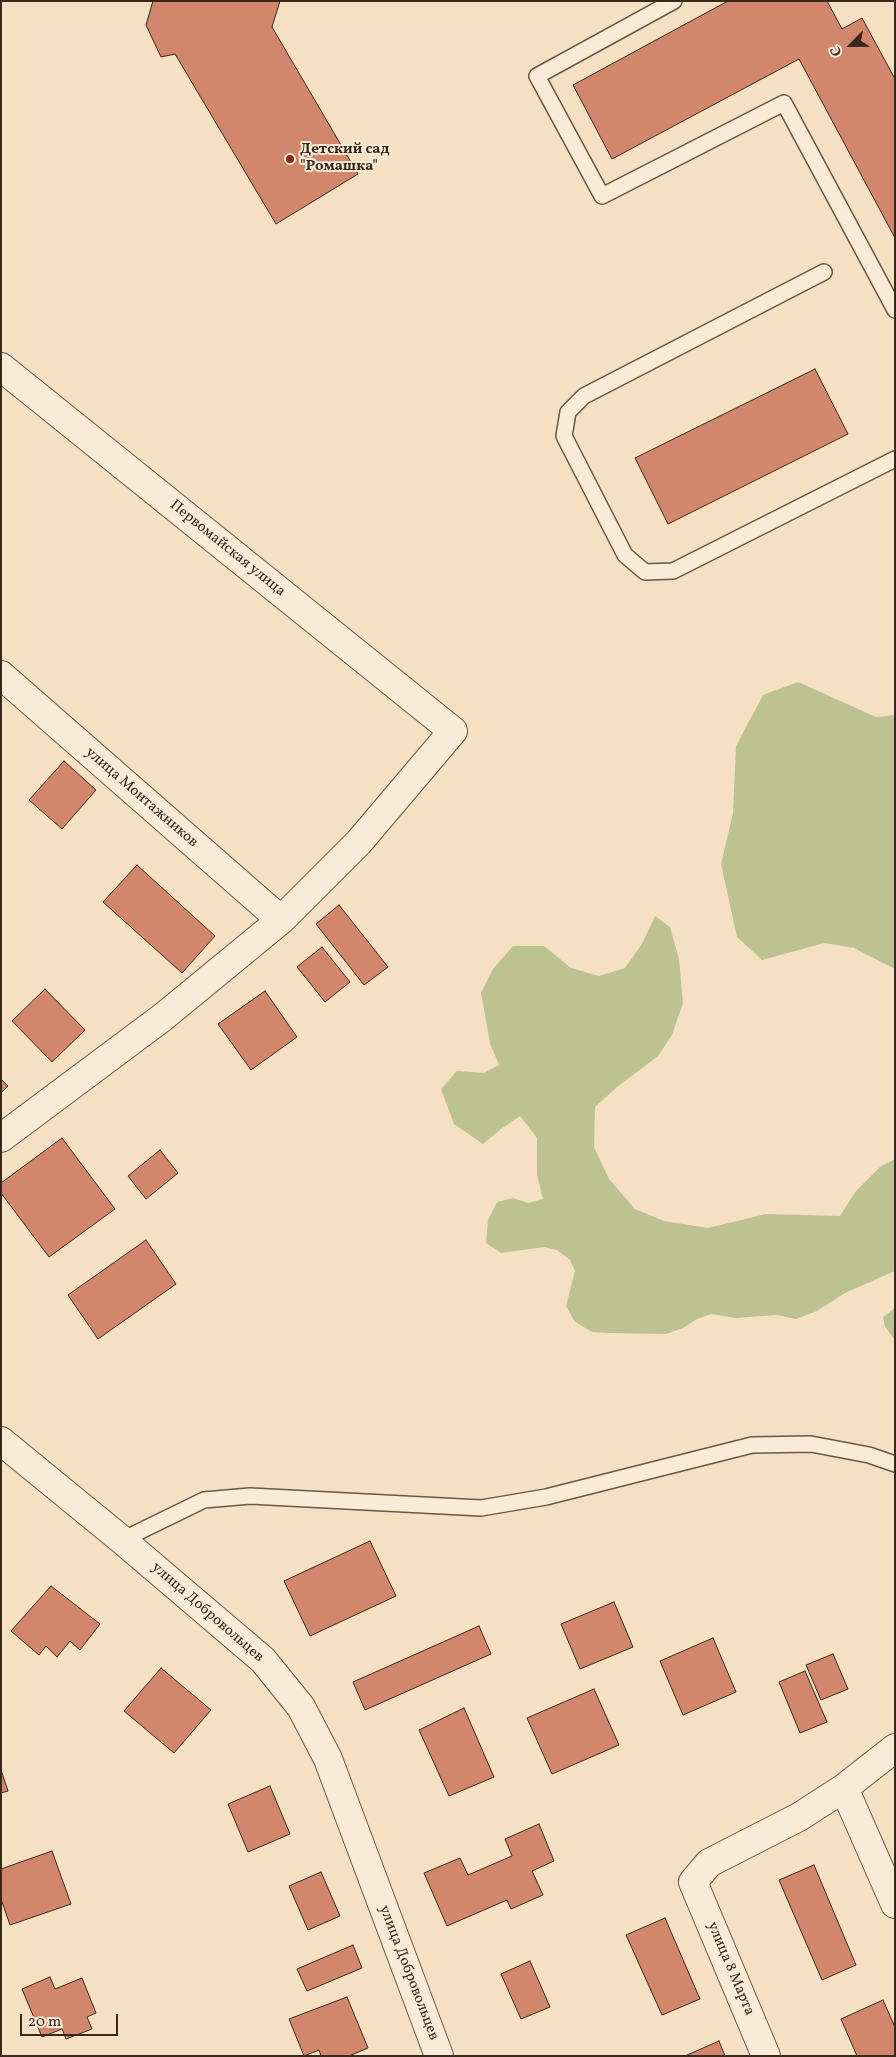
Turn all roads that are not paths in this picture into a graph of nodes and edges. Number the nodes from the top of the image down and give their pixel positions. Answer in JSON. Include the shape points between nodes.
{"nodes":[{"id":1,"x":674,"y":1,"type":"edge"},
{"id":2,"x":824,"y":272,"type":"dead end"},
{"id":3,"x":895,"y":310,"type":"edge"},
{"id":4,"x":1,"y":367,"type":"edge"},
{"id":5,"x":895,"y":459,"type":"edge"},
{"id":6,"x":1,"y":675,"type":"edge"},
{"id":7,"x":281,"y":920,"type":"junction"},
{"id":8,"x":1,"y":1138,"type":"edge"},
{"id":9,"x":1,"y":1441,"type":"edge"},
{"id":10,"x":895,"y":1464,"type":"edge"},
{"id":11,"x":122,"y":1540,"type":"junction"},
{"id":12,"x":895,"y":1748,"type":"edge"},
{"id":13,"x":844,"y":1788,"type":"junction"},
{"id":14,"x":895,"y":1904,"type":"edge"},
{"id":15,"x":439,"y":2056,"type":"edge"},
{"id":16,"x":766,"y":2056,"type":"edge"}],
"edges":[{"from":1,"to":3,"type":"lane","via":[[537,76],[602,196],[784,103]]},
{"from":2,"to":5,"type":"lane","via":[[584,396],[568,412],[564,436],[625,555],[645,572],[673,571]]},
{"from":4,"to":7,"type":"street","name":"Первомайская улица","via":[[453,731],[359,842]]},
{"from":6,"to":7,"type":"street","name":"улица Монтажников"},
{"from":7,"to":8,"type":"street","via":[[163,1017]]},
{"from":9,"to":11,"type":"street","name":"улица Добровольцев"},
{"from":10,"to":11,"type":"lane","via":[[869,1455],[811,1444],[752,1445],[546,1497],[481,1508],[250,1496],[204,1500]]},
{"from":11,"to":15,"type":"street","name":"улица Добровольцев","via":[[263,1660],[301,1707],[328,1759]]},
{"from":12,"to":13,"type":"street"},
{"from":13,"to":14,"type":"street"},
{"from":13,"to":16,"type":"street","name":"улица 8 Марта","via":[[799,1817],[709,1863],[693,1882]]}]}
